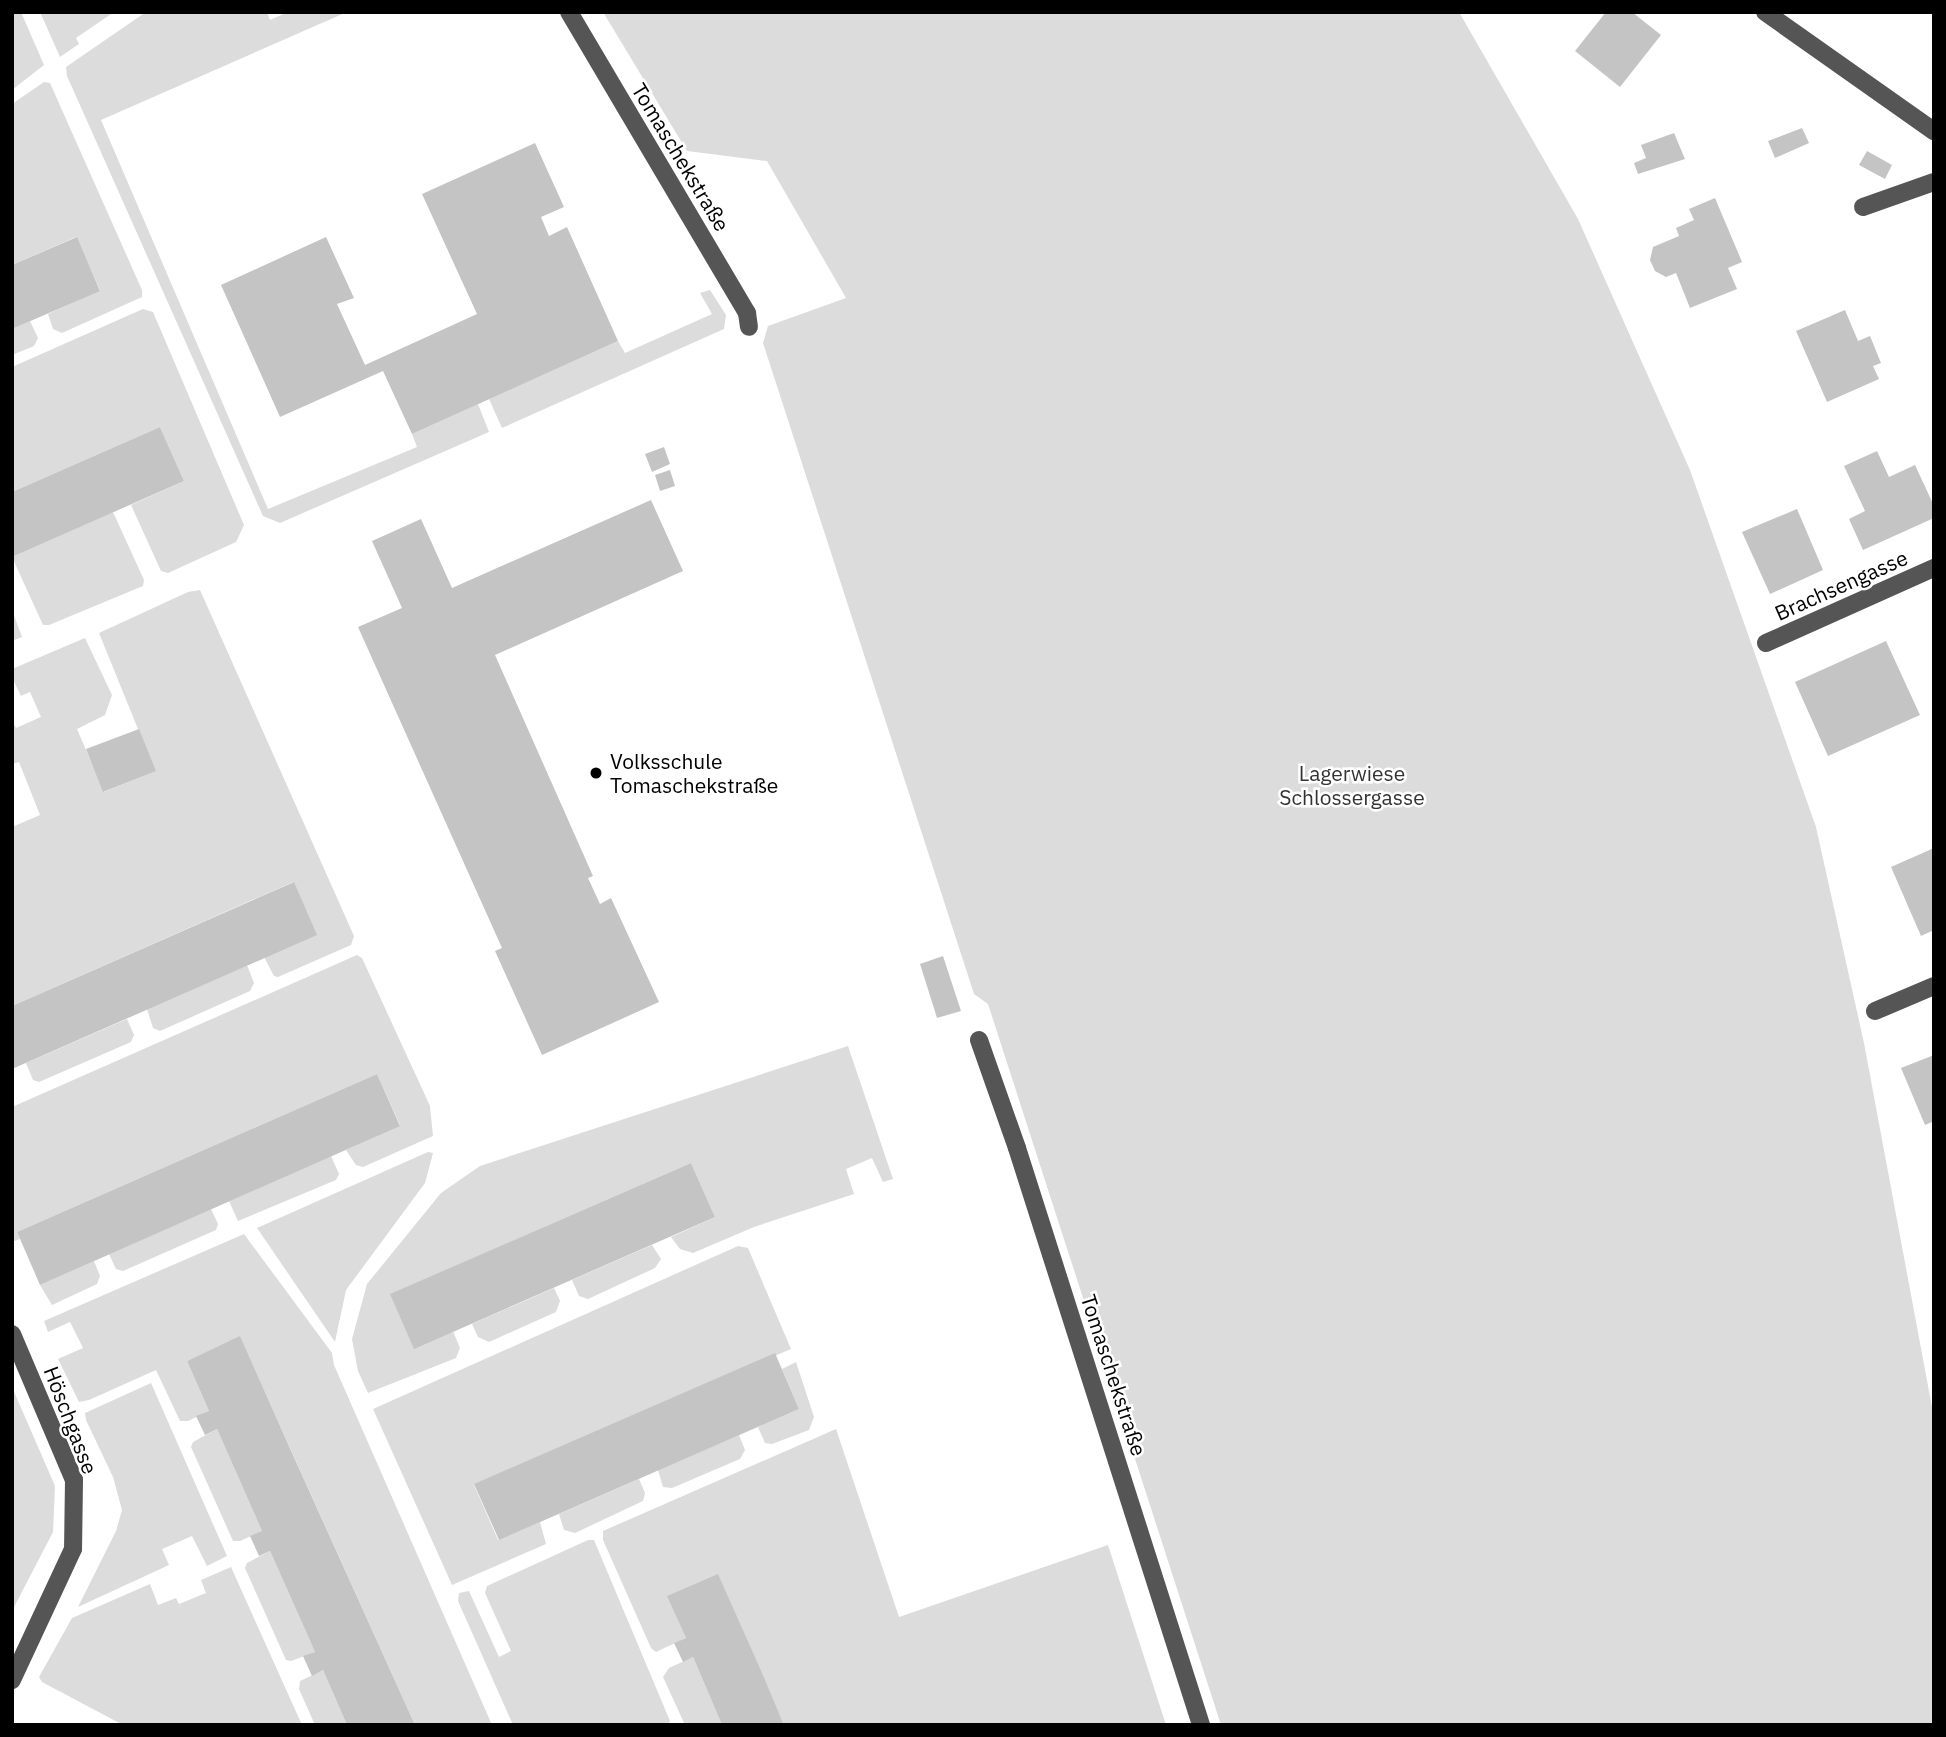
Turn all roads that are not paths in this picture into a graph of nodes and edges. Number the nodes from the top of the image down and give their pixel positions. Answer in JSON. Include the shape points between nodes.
{"nodes":[{"id":1,"x":569,"y":12,"type":"edge"},
{"id":2,"x":1765,"y":12,"type":"edge"},
{"id":3,"x":1934,"y":131,"type":"edge"},
{"id":4,"x":1934,"y":182,"type":"edge"},
{"id":5,"x":1863,"y":208,"type":"dead end"},
{"id":6,"x":749,"y":327,"type":"dead end"},
{"id":7,"x":1934,"y":568,"type":"edge"},
{"id":8,"x":1766,"y":643,"type":"dead end"},
{"id":9,"x":1934,"y":986,"type":"edge"},
{"id":10,"x":1875,"y":1011,"type":"dead end"},
{"id":11,"x":979,"y":1040,"type":"dead end"},
{"id":12,"x":12,"y":1334,"type":"edge"},
{"id":13,"x":12,"y":1680,"type":"edge"},
{"id":14,"x":1201,"y":1725,"type":"edge"}],
"edges":[{"from":1,"to":6,"type":"street","name":"Tomaschekstraße","via":[[747,313]]},
{"from":2,"to":3,"type":"street"},
{"from":4,"to":5,"type":"street"},
{"from":7,"to":8,"type":"street","name":"Brachsengasse"},
{"from":9,"to":10,"type":"street"},
{"from":11,"to":14,"type":"street","name":"Tomaschekstraße"},
{"from":12,"to":13,"type":"street","name":"Höschgasse","via":[[74,1480],[74,1549]]}]}
